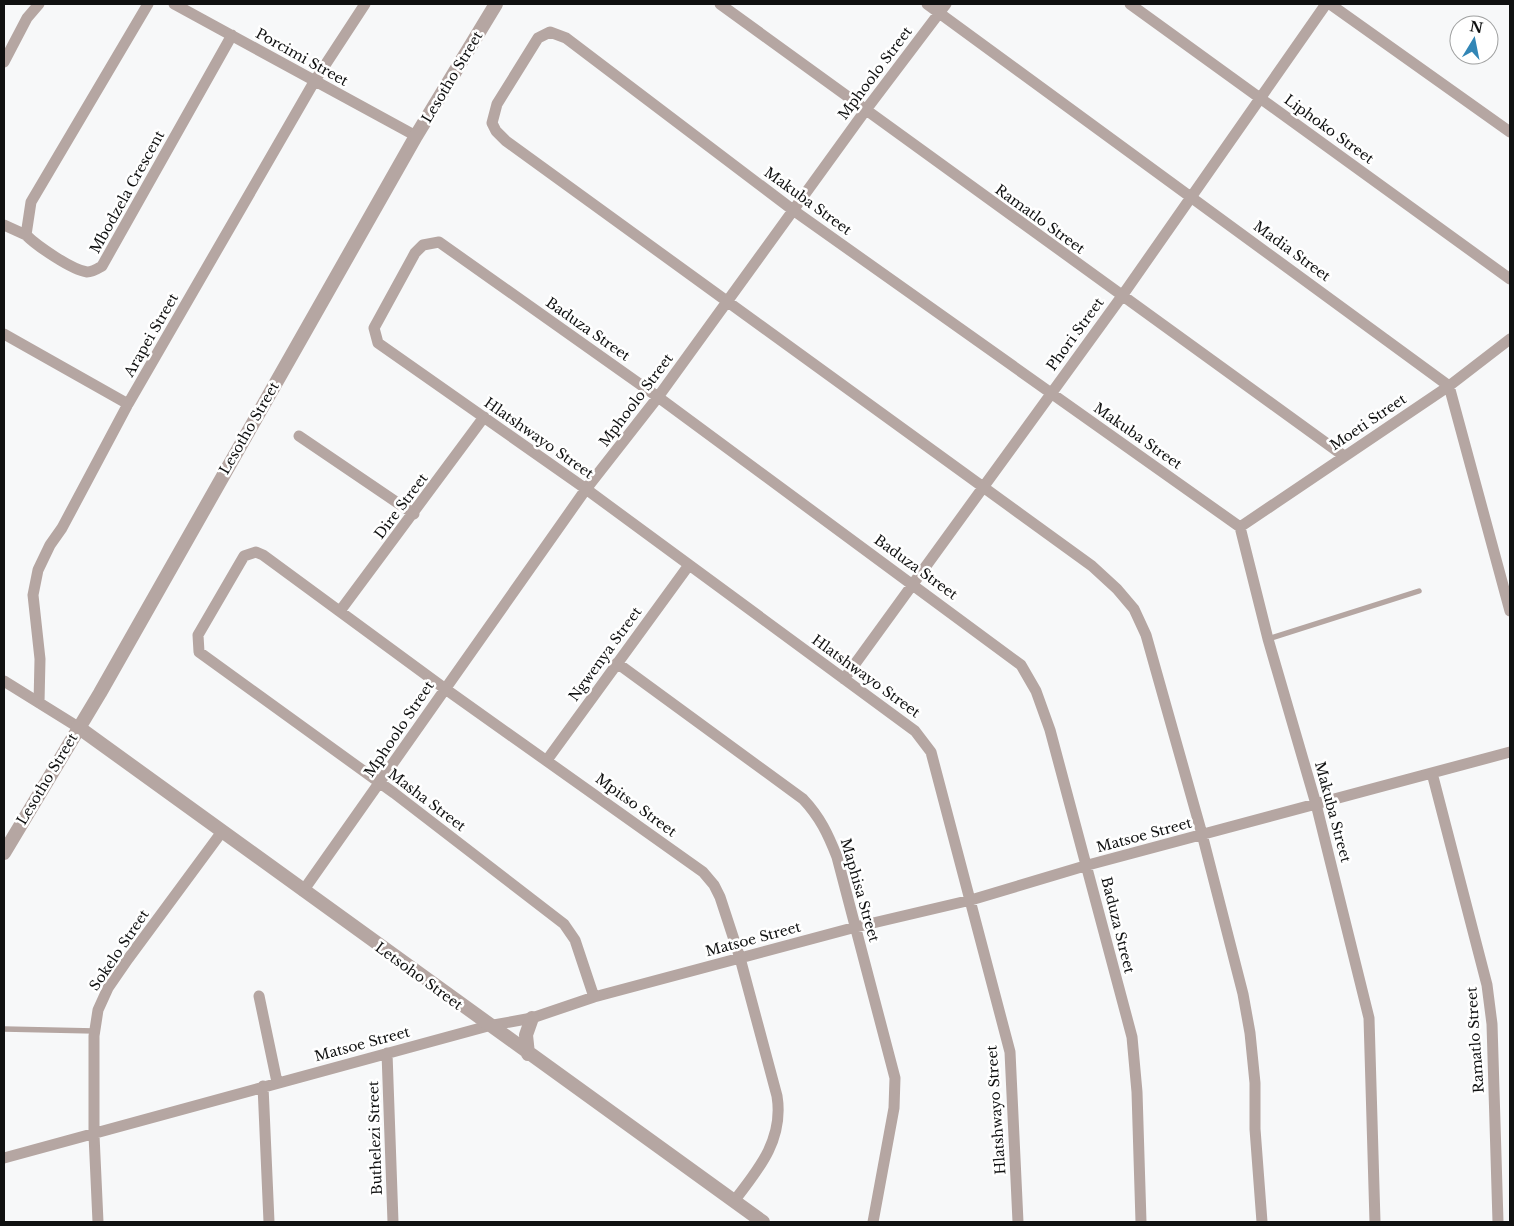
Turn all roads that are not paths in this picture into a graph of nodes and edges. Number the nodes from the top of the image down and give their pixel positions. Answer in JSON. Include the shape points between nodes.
{"nodes":[{"id":1,"x":39,"y":4,"type":"edge"},
{"id":2,"x":148,"y":4,"type":"edge"},
{"id":3,"x":174,"y":4,"type":"edge"},
{"id":4,"x":365,"y":4,"type":"edge"},
{"id":5,"x":496,"y":4,"type":"edge"},
{"id":6,"x":720,"y":4,"type":"edge"},
{"id":7,"x":927,"y":4,"type":"edge"},
{"id":8,"x":1130,"y":4,"type":"edge"},
{"id":9,"x":1328,"y":4,"type":"edge"},
{"id":10,"x":943,"y":8,"type":"edge"},
{"id":11,"x":232,"y":35,"type":"junction"},
{"id":12,"x":4,"y":62,"type":"edge"},
{"id":13,"x":314,"y":82,"type":"junction"},
{"id":14,"x":1260,"y":97,"type":"junction"},
{"id":15,"x":865,"y":111,"type":"junction"},
{"id":16,"x":1510,"y":132,"type":"edge"},
{"id":17,"x":416,"y":136,"type":"junction"},
{"id":18,"x":1191,"y":195,"type":"junction"},
{"id":19,"x":793,"y":210,"type":"junction"},
{"id":20,"x":4,"y":225,"type":"edge"},
{"id":21,"x":26,"y":235,"type":"junction"},
{"id":22,"x":1510,"y":279,"type":"edge"},
{"id":23,"x":1122,"y":296,"type":"junction"},
{"id":24,"x":728,"y":301,"type":"junction"},
{"id":25,"x":4,"y":334,"type":"edge"},
{"id":26,"x":1510,"y":339,"type":"edge"},
{"id":27,"x":387,"y":351,"type":"joint"},
{"id":28,"x":1449,"y":386,"type":"junction"},
{"id":29,"x":1051,"y":393,"type":"junction"},
{"id":30,"x":658,"y":397,"type":"junction"},
{"id":31,"x":128,"y":404,"type":"junction"},
{"id":32,"x":484,"y":417,"type":"junction"},
{"id":33,"x":299,"y":436,"type":"dead end"},
{"id":34,"x":1344,"y":456,"type":"junction"},
{"id":35,"x":984,"y":486,"type":"junction"},
{"id":36,"x":586,"y":489,"type":"junction"},
{"id":37,"x":414,"y":514,"type":"junction"},
{"id":38,"x":1240,"y":527,"type":"junction"},
{"id":39,"x":689,"y":565,"type":"junction"},
{"id":40,"x":912,"y":584,"type":"junction"},
{"id":41,"x":1418,"y":591,"type":"dead end"},
{"id":42,"x":1510,"y":610,"type":"edge"},
{"id":43,"x":340,"y":611,"type":"junction"},
{"id":44,"x":1268,"y":639,"type":"junction"},
{"id":45,"x":204,"y":657,"type":"joint"},
{"id":46,"x":617,"y":664,"type":"junction"},
{"id":47,"x":844,"y":679,"type":"junction"},
{"id":48,"x":4,"y":681,"type":"edge"},
{"id":49,"x":444,"y":688,"type":"junction"},
{"id":50,"x":38,"y":703,"type":"junction"},
{"id":51,"x":78,"y":728,"type":"junction"},
{"id":52,"x":1510,"y":752,"type":"edge"},
{"id":53,"x":547,"y":760,"type":"junction"},
{"id":54,"x":1432,"y":773,"type":"junction"},
{"id":55,"x":380,"y":783,"type":"junction"},
{"id":56,"x":1316,"y":804,"type":"junction"},
{"id":57,"x":221,"y":833,"type":"junction"},
{"id":58,"x":1202,"y":834,"type":"junction"},
{"id":59,"x":4,"y":853,"type":"edge"},
{"id":60,"x":1088,"y":865,"type":"junction"},
{"id":61,"x":302,"y":891,"type":"junction"},
{"id":62,"x":971,"y":900,"type":"junction"},
{"id":63,"x":856,"y":927,"type":"junction"},
{"id":64,"x":740,"y":958,"type":"junction"},
{"id":65,"x":259,"y":996,"type":"dead end"},
{"id":66,"x":594,"y":997,"type":"junction"},
{"id":67,"x":532,"y":1018,"type":"junction"},
{"id":68,"x":488,"y":1026,"type":"junction"},
{"id":69,"x":4,"y":1029,"type":"edge"},
{"id":70,"x":94,"y":1030,"type":"junction"},
{"id":71,"x":387,"y":1053,"type":"junction"},
{"id":72,"x":528,"y":1054,"type":"junction"},
{"id":73,"x":277,"y":1082,"type":"junction"},
{"id":74,"x":263,"y":1086,"type":"junction"},
{"id":75,"x":94,"y":1134,"type":"junction"},
{"id":76,"x":4,"y":1158,"type":"edge"},
{"id":77,"x":734,"y":1201,"type":"junction"},
{"id":78,"x":98,"y":1222,"type":"edge"},
{"id":79,"x":269,"y":1222,"type":"edge"},
{"id":80,"x":393,"y":1222,"type":"edge"},
{"id":81,"x":763,"y":1222,"type":"edge"},
{"id":82,"x":873,"y":1222,"type":"edge"},
{"id":83,"x":1018,"y":1222,"type":"edge"},
{"id":84,"x":1141,"y":1222,"type":"edge"},
{"id":85,"x":1262,"y":1222,"type":"edge"},
{"id":86,"x":1376,"y":1222,"type":"edge"},
{"id":87,"x":1498,"y":1222,"type":"edge"}],
"edges":[{"from":1,"to":12,"type":"street"},
{"from":2,"to":21,"type":"street","via":[[32,202]]},
{"from":3,"to":11,"type":"street","name":"Porcimi Street"},
{"from":4,"to":13,"type":"street","name":"Arapei Street"},
{"from":5,"to":17,"type":"street","name":"Lesotho Street"},
{"from":6,"to":15,"type":"street","name":"Ramatlo Street"},
{"from":7,"to":10,"type":"street","name":"Madia Street"},
{"from":8,"to":14,"type":"street","name":"Liphoko Street"},
{"from":9,"to":14,"type":"street","name":"Phori Street"},
{"from":9,"to":16,"type":"street"},
{"from":10,"to":15,"type":"street","name":"Mphoolo Street"},
{"from":10,"to":18,"type":"street","name":"Madia Street"},
{"from":11,"to":13,"type":"street","name":"Porcimi Street"},
{"from":11,"to":21,"type":"street","name":"Mbodzela Crescent","via":[[102,266],[95,271],[79,269]]},
{"from":13,"to":17,"type":"street","name":"Porcimi Street"},
{"from":13,"to":31,"type":"street","name":"Arapei Street"},
{"from":14,"to":18,"type":"street","name":"Phori Street"},
{"from":14,"to":22,"type":"street","name":"Liphoko Street"},
{"from":15,"to":19,"type":"street","name":"Mphoolo Street"},
{"from":15,"to":23,"type":"street","name":"Ramatlo Street"},
{"from":17,"to":51,"type":"street","name":"Lesotho Street"},
{"from":18,"to":23,"type":"street","name":"Phori Street"},
{"from":18,"to":28,"type":"street","name":"Madia Street"},
{"from":19,"to":24,"type":"street","name":"Mphoolo Street"},
{"from":19,"to":24,"type":"street","name":"Makuba Street","via":[[573,43],[550,32],[538,38],[497,104],[492,123],[496,132]]},
{"from":19,"to":29,"type":"street","name":"Makuba Street"},
{"from":20,"to":21,"type":"street","name":"Mbodzela Crescent"},
{"from":23,"to":29,"type":"street","name":"Phori Street"},
{"from":23,"to":34,"type":"street","name":"Ramatlo Street"},
{"from":24,"to":30,"type":"street","name":"Mphoolo Street"},
{"from":24,"to":35,"type":"street"},
{"from":25,"to":31,"type":"street"},
{"from":26,"to":28,"type":"street","name":"Moeti Street"},
{"from":27,"to":30,"type":"street","name":"Baduza Street","via":[[378,343],[374,328],[383,309],[415,253],[423,245],[439,242]]},
{"from":27,"to":32,"type":"street","name":"Hlatshwayo Street"},
{"from":28,"to":34,"type":"street","name":"Moeti Street"},
{"from":28,"to":42,"type":"street"},
{"from":29,"to":35,"type":"street","name":"Phori Street"},
{"from":29,"to":38,"type":"street","name":"Makuba Street"},
{"from":30,"to":36,"type":"street","name":"Mphoolo Street"},
{"from":30,"to":40,"type":"street","name":"Baduza Street"},
{"from":31,"to":50,"type":"street","name":"Arapei Street","via":[[38,570],[33,595],[40,658]]},
{"from":32,"to":36,"type":"street","name":"Hlatshwayo Street"},
{"from":32,"to":37,"type":"street","name":"Dire Street"},
{"from":33,"to":37,"type":"street"},
{"from":34,"to":38,"type":"street","name":"Moeti Street"},
{"from":35,"to":40,"type":"street","name":"Phori Street"},
{"from":35,"to":58,"type":"street","via":[[1092,566],[1134,609],[1146,635]]},
{"from":36,"to":39,"type":"street","name":"Hlatshwayo Street"},
{"from":36,"to":49,"type":"street","name":"Mphoolo Street"},
{"from":37,"to":43,"type":"street","name":"Dire Street"},
{"from":38,"to":44,"type":"street","name":"Makuba Street"},
{"from":39,"to":46,"type":"street","name":"Ngwenya Street"},
{"from":39,"to":47,"type":"street","name":"Hlatshwayo Street"},
{"from":40,"to":47,"type":"street","name":"Phori Street"},
{"from":40,"to":60,"type":"street","name":"Baduza Street","via":[[1021,664],[1036,691],[1050,730]]},
{"from":41,"to":44,"type":"lane"},
{"from":43,"to":45,"type":"street","name":"Mpitso Street","via":[[263,554],[256,552],[244,556],[198,635],[199,652]]},
{"from":43,"to":49,"type":"street","name":"Mpitso Street"},
{"from":44,"to":56,"type":"street","name":"Makuba Street"},
{"from":45,"to":55,"type":"street","name":"Masha Street"},
{"from":46,"to":53,"type":"street","name":"Ngwenya Street"},
{"from":46,"to":63,"type":"street","name":"Maphisa Street","via":[[803,799],[816,813],[837,857]]},
{"from":47,"to":62,"type":"street","name":"Hlatshwayo Street","via":[[915,731],[931,752]]},
{"from":48,"to":50,"type":"street"},
{"from":49,"to":53,"type":"street","name":"Mpitso Street"},
{"from":49,"to":55,"type":"street","name":"Mphoolo Street"},
{"from":50,"to":51,"type":"street"},
{"from":51,"to":57,"type":"street","name":"Letsoho Street"},
{"from":51,"to":59,"type":"street","name":"Lesotho Street"},
{"from":52,"to":54,"type":"street","name":"Matsoe Street"},
{"from":53,"to":64,"type":"street","name":"Mpitso Street","via":[[703,872],[720,896]]},
{"from":54,"to":56,"type":"street","name":"Matsoe Street"},
{"from":54,"to":87,"type":"street","name":"Ramatlo Street","via":[[1487,986],[1492,1024]]},
{"from":55,"to":61,"type":"street","name":"Mphoolo Street"},
{"from":55,"to":66,"type":"street","name":"Masha Street","via":[[564,924],[575,940]]},
{"from":56,"to":58,"type":"street","name":"Matsoe Street"},
{"from":56,"to":86,"type":"street","name":"Makuba Street","via":[[1369,1018]]},
{"from":57,"to":61,"type":"street","name":"Letsoho Street"},
{"from":57,"to":70,"type":"street","name":"Sokelo Street","via":[[108,988],[98,1010]]},
{"from":58,"to":60,"type":"street","name":"Matsoe Street"},
{"from":58,"to":85,"type":"street","via":[[1250,1033]]},
{"from":60,"to":62,"type":"street","name":"Matsoe Street"},
{"from":60,"to":84,"type":"street","name":"Baduza Street","via":[[1132,1037]]},
{"from":61,"to":68,"type":"street","name":"Letsoho Street"},
{"from":62,"to":63,"type":"street","name":"Matsoe Street"},
{"from":62,"to":83,"type":"street","name":"Hlatshwayo Street","via":[[1010,1052]]},
{"from":63,"to":64,"type":"street","name":"Matsoe Street"},
{"from":63,"to":82,"type":"street","name":"Maphisa Street","via":[[896,1086]]},
{"from":64,"to":66,"type":"street","name":"Matsoe Street"},
{"from":64,"to":77,"type":"street","name":"Mpitso Street","via":[[779,1110],[777,1130],[769,1152]]},
{"from":65,"to":73,"type":"street"},
{"from":66,"to":67,"type":"street","name":"Matsoe Street"},
{"from":67,"to":68,"type":"street","name":"Matsoe Street"},
{"from":67,"to":72,"type":"street","via":[[526,1034]]},
{"from":68,"to":71,"type":"street","name":"Matsoe Street"},
{"from":68,"to":72,"type":"street","name":"Letsoho Street"},
{"from":69,"to":70,"type":"lane"},
{"from":70,"to":75,"type":"street","name":"Sokelo Street"},
{"from":71,"to":73,"type":"street","name":"Matsoe Street"},
{"from":71,"to":80,"type":"street","name":"Buthelezi Street"},
{"from":72,"to":77,"type":"street","name":"Letsoho Street"},
{"from":73,"to":74,"type":"street","name":"Matsoe Street"},
{"from":74,"to":75,"type":"street","name":"Matsoe Street"},
{"from":74,"to":79,"type":"street"},
{"from":75,"to":76,"type":"street","name":"Matsoe Street"},
{"from":75,"to":78,"type":"street","name":"Sokelo Street"},
{"from":77,"to":81,"type":"street","name":"Letsoho Street"}]}
